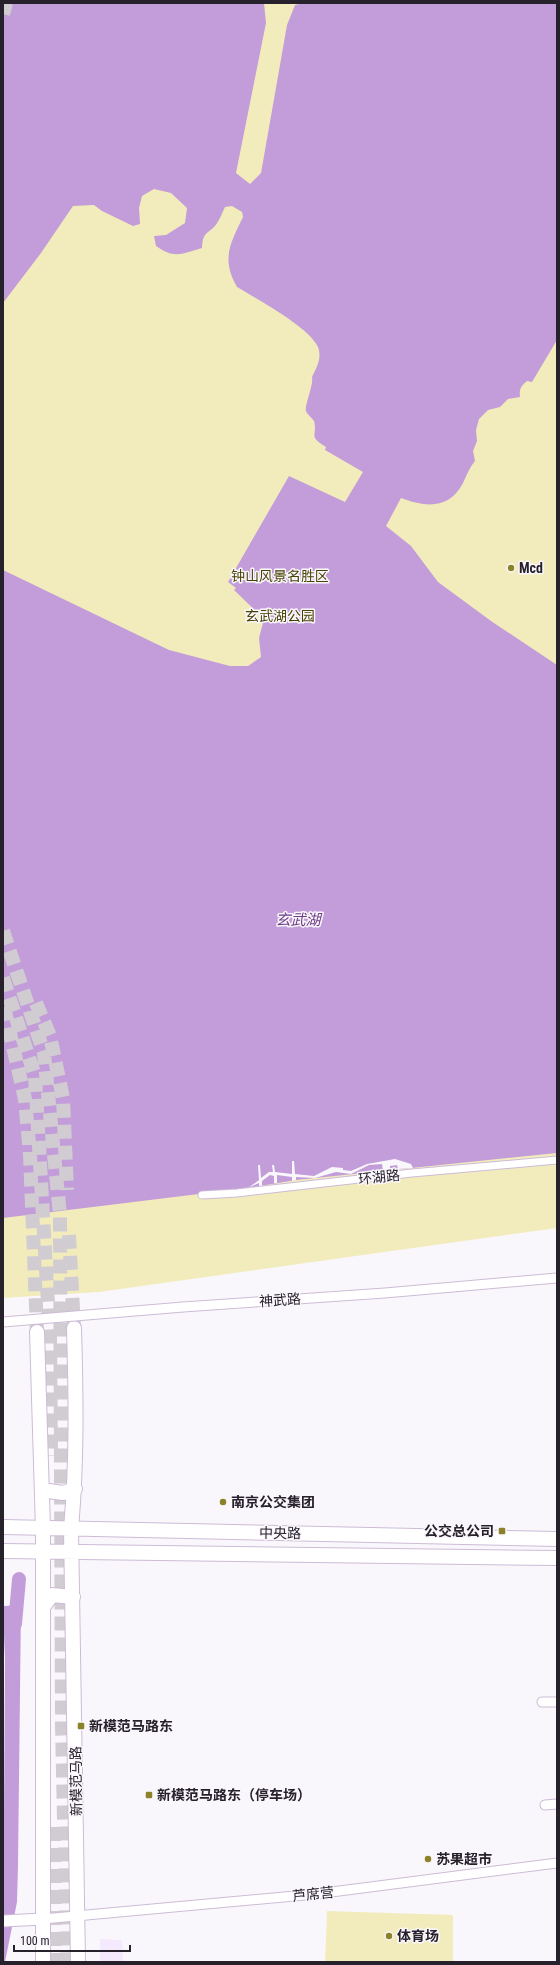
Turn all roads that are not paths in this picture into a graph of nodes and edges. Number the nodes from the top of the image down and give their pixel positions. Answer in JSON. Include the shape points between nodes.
{"nodes":[{"id":1,"x":557,"y":1160,"type":"edge"},
{"id":2,"x":202,"y":1195,"type":"dead end"},
{"id":3,"x":557,"y":1278,"type":"edge"},
{"id":4,"x":3,"y":1322,"type":"edge"},
{"id":5,"x":74,"y":1328,"type":"tunnel mouth"},
{"id":6,"x":37,"y":1332,"type":"tunnel mouth"},
{"id":7,"x":75,"y":1489,"type":"junction"},
{"id":8,"x":42,"y":1490,"type":"junction"},
{"id":9,"x":3,"y":1527,"type":"edge"},
{"id":10,"x":43,"y":1529,"type":"junction"},
{"id":11,"x":71,"y":1529,"type":"junction"},
{"id":12,"x":557,"y":1539,"type":"edge"},
{"id":13,"x":3,"y":1550,"type":"edge"},
{"id":14,"x":72,"y":1551,"type":"junction"},
{"id":15,"x":43,"y":1552,"type":"junction"},
{"id":16,"x":557,"y":1558,"type":"edge"},
{"id":17,"x":73,"y":1597,"type":"junction"},
{"id":18,"x":44,"y":1606,"type":"junction"},
{"id":19,"x":542,"y":1702,"type":"dead end"},
{"id":20,"x":557,"y":1702,"type":"edge"},
{"id":21,"x":546,"y":1804,"type":"dead end"},
{"id":22,"x":557,"y":1804,"type":"edge"},
{"id":23,"x":557,"y":1863,"type":"edge"},
{"id":24,"x":77,"y":1916,"type":"junction"},
{"id":25,"x":43,"y":1919,"type":"junction"},
{"id":26,"x":7,"y":1921,"type":"edge"},
{"id":27,"x":43,"y":1962,"type":"edge"},
{"id":28,"x":78,"y":1962,"type":"edge"}],
"edges":[{"from":1,"to":2,"type":"street","name":"环湖路"},
{"from":3,"to":4,"type":"street","name":"神武路","bridge":true},
{"from":5,"to":7,"type":"main road","name":"新模范马路"},
{"from":6,"to":8,"type":"main road"},
{"from":7,"to":8,"type":"main road","via":[[63,1493]]},
{"from":7,"to":11,"type":"main road","name":"新模范马路"},
{"from":8,"to":10,"type":"main road"},
{"from":9,"to":10,"type":"main road","name":"中央路"},
{"from":10,"to":11,"type":"main road","name":"中央路"},
{"from":10,"to":15,"type":"main road"},
{"from":11,"to":12,"type":"main road","name":"中央路"},
{"from":11,"to":14,"type":"main road","name":"新模范马路"},
{"from":13,"to":15,"type":"main road","name":"中央路"},
{"from":14,"to":15,"type":"main road","name":"中央路"},
{"from":14,"to":16,"type":"main road","name":"中央路"},
{"from":14,"to":17,"type":"main road","name":"新模范马路"},
{"from":15,"to":18,"type":"main road"},
{"from":17,"to":18,"type":"main road","via":[[52,1595]]},
{"from":17,"to":24,"type":"main road","name":"新模范马路"},
{"from":18,"to":25,"type":"main road"},
{"from":19,"to":20,"type":"street"},
{"from":21,"to":22,"type":"street"},
{"from":23,"to":24,"type":"street","name":"芦席营","via":[[316,1894]]},
{"from":24,"to":25,"type":"street","name":"芦席营"},
{"from":24,"to":28,"type":"main road","name":"新模范马路"},
{"from":25,"to":26,"type":"street"},
{"from":25,"to":27,"type":"main road"}]}
